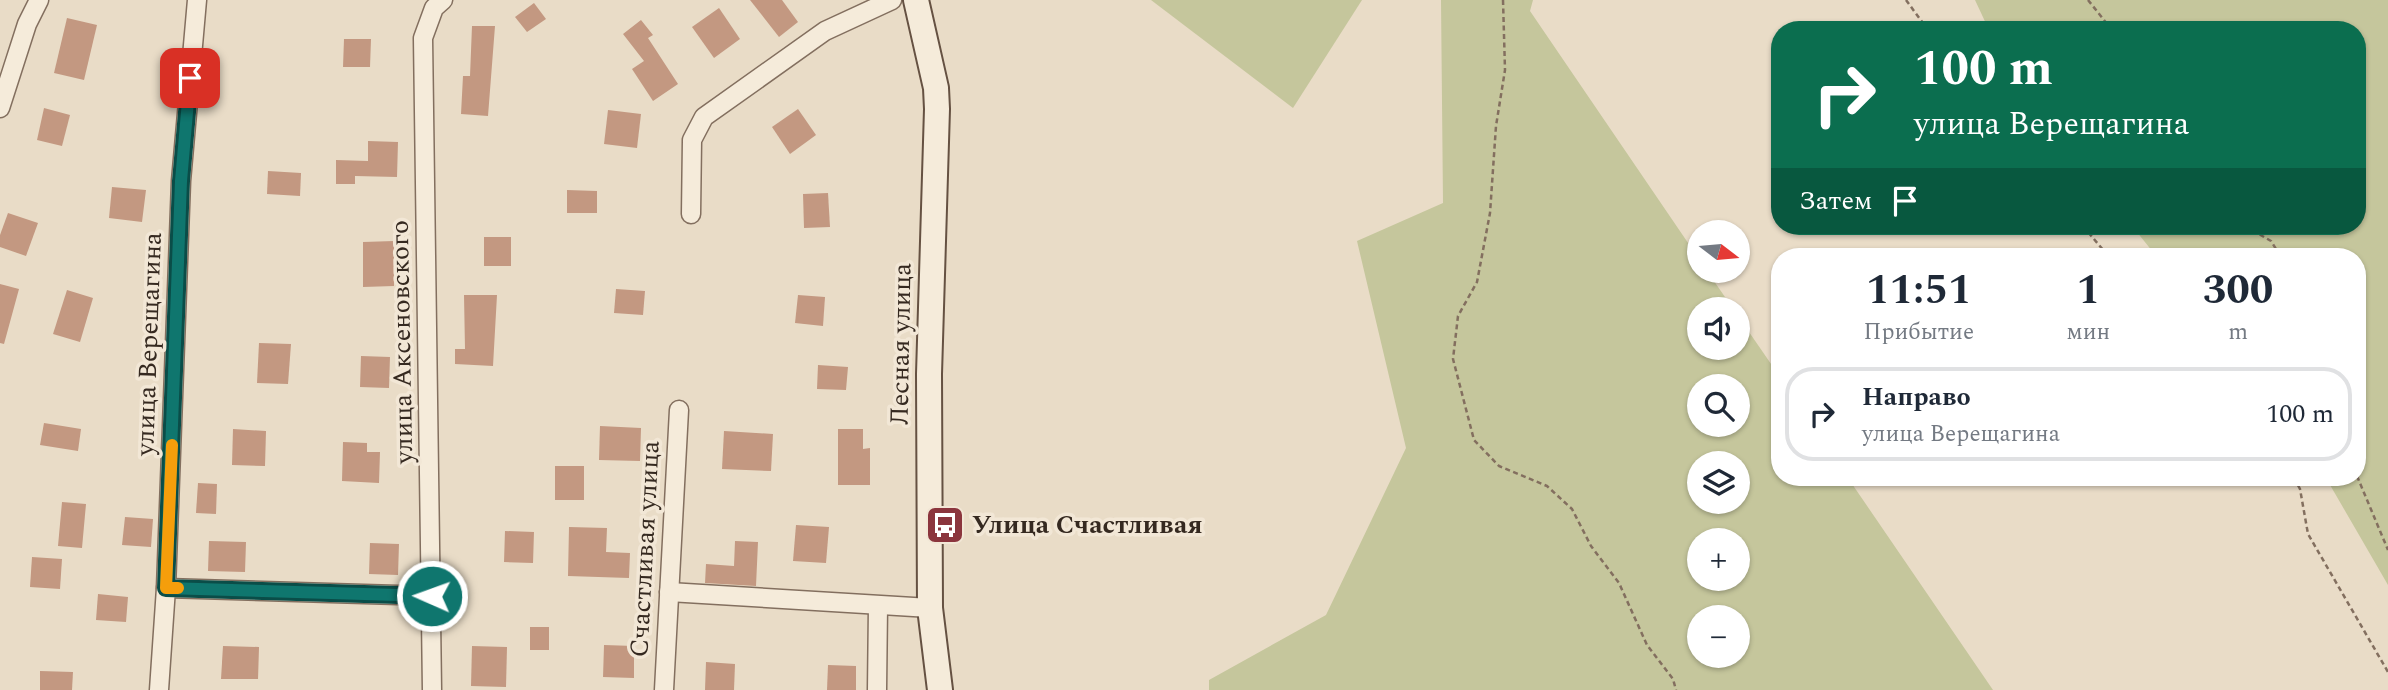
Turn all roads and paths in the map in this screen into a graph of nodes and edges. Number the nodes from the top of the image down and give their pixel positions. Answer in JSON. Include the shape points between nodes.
{"nodes":[{"id":1,"x":39,"y":0,"type":"edge"},
{"id":2,"x":197,"y":0,"type":"edge"},
{"id":3,"x":443,"y":0,"type":"edge"},
{"id":4,"x":891,"y":0,"type":"edge"},
{"id":5,"x":916,"y":0,"type":"edge"},
{"id":6,"x":1503,"y":0,"type":"edge"},
{"id":7,"x":1906,"y":0,"type":"edge"},
{"id":8,"x":2088,"y":0,"type":"edge"},
{"id":9,"x":1921,"y":21,"type":"edge"},
{"id":10,"x":2105,"y":21,"type":"edge"},
{"id":11,"x":0,"y":108,"type":"edge"},
{"id":12,"x":691,"y":214,"type":"dead end"},
{"id":13,"x":2261,"y":235,"type":"edge"},
{"id":14,"x":2275,"y":248,"type":"edge"},
{"id":15,"x":679,"y":410,"type":"dead end"},
{"id":16,"x":2298,"y":486,"type":"edge"},
{"id":17,"x":2361,"y":486,"type":"edge"},
{"id":18,"x":2388,"y":551,"type":"edge"},
{"id":19,"x":166,"y":588,"type":"junction"},
{"id":20,"x":669,"y":592,"type":"junction"},
{"id":21,"x":432,"y":596,"type":"junction"},
{"id":22,"x":877,"y":606,"type":"junction"},
{"id":23,"x":930,"y":608,"type":"junction"},
{"id":24,"x":2388,"y":672,"type":"edge"},
{"id":25,"x":159,"y":690,"type":"edge"},
{"id":26,"x":432,"y":690,"type":"edge"},
{"id":27,"x":663,"y":690,"type":"edge"},
{"id":28,"x":877,"y":690,"type":"edge"},
{"id":29,"x":940,"y":690,"type":"edge"},
{"id":30,"x":1676,"y":690,"type":"edge"}],
"edges":[{"from":1,"to":11,"type":"street"},
{"from":2,"to":19,"type":"street","name":"улица Верещагина","via":[[181,181]]},
{"from":3,"to":21,"type":"street","name":"улица Аксеновского","via":[[434,8],[423,38]]},
{"from":4,"to":12,"type":"street","via":[[825,31],[704,117],[692,139]]},
{"from":5,"to":23,"type":"main road","name":"Лесная улица","via":[[937,109],[929,374]]},
{"from":6,"to":30,"type":"path","via":[[1505,70],[1490,213],[1477,282],[1458,316],[1453,359],[1474,440],[1499,466],[1547,486],[1572,509],[1619,583],[1647,645]]},
{"from":7,"to":9,"type":"path"},
{"from":8,"to":10,"type":"path"},
{"from":13,"to":14,"type":"path"},
{"from":15,"to":20,"type":"street","name":"Счастливая улица"},
{"from":16,"to":24,"type":"path","via":[[2308,534]]},
{"from":17,"to":18,"type":"path"},
{"from":19,"to":21,"type":"street"},
{"from":19,"to":25,"type":"street","name":"улица Верещагина"},
{"from":20,"to":22,"type":"street"},
{"from":20,"to":27,"type":"street","name":"Счастливая улица"},
{"from":21,"to":26,"type":"street","name":"улица Аксеновского"},
{"from":22,"to":23,"type":"street"},
{"from":22,"to":28,"type":"street"},
{"from":23,"to":29,"type":"main road","name":"Лесная улица"}]}
